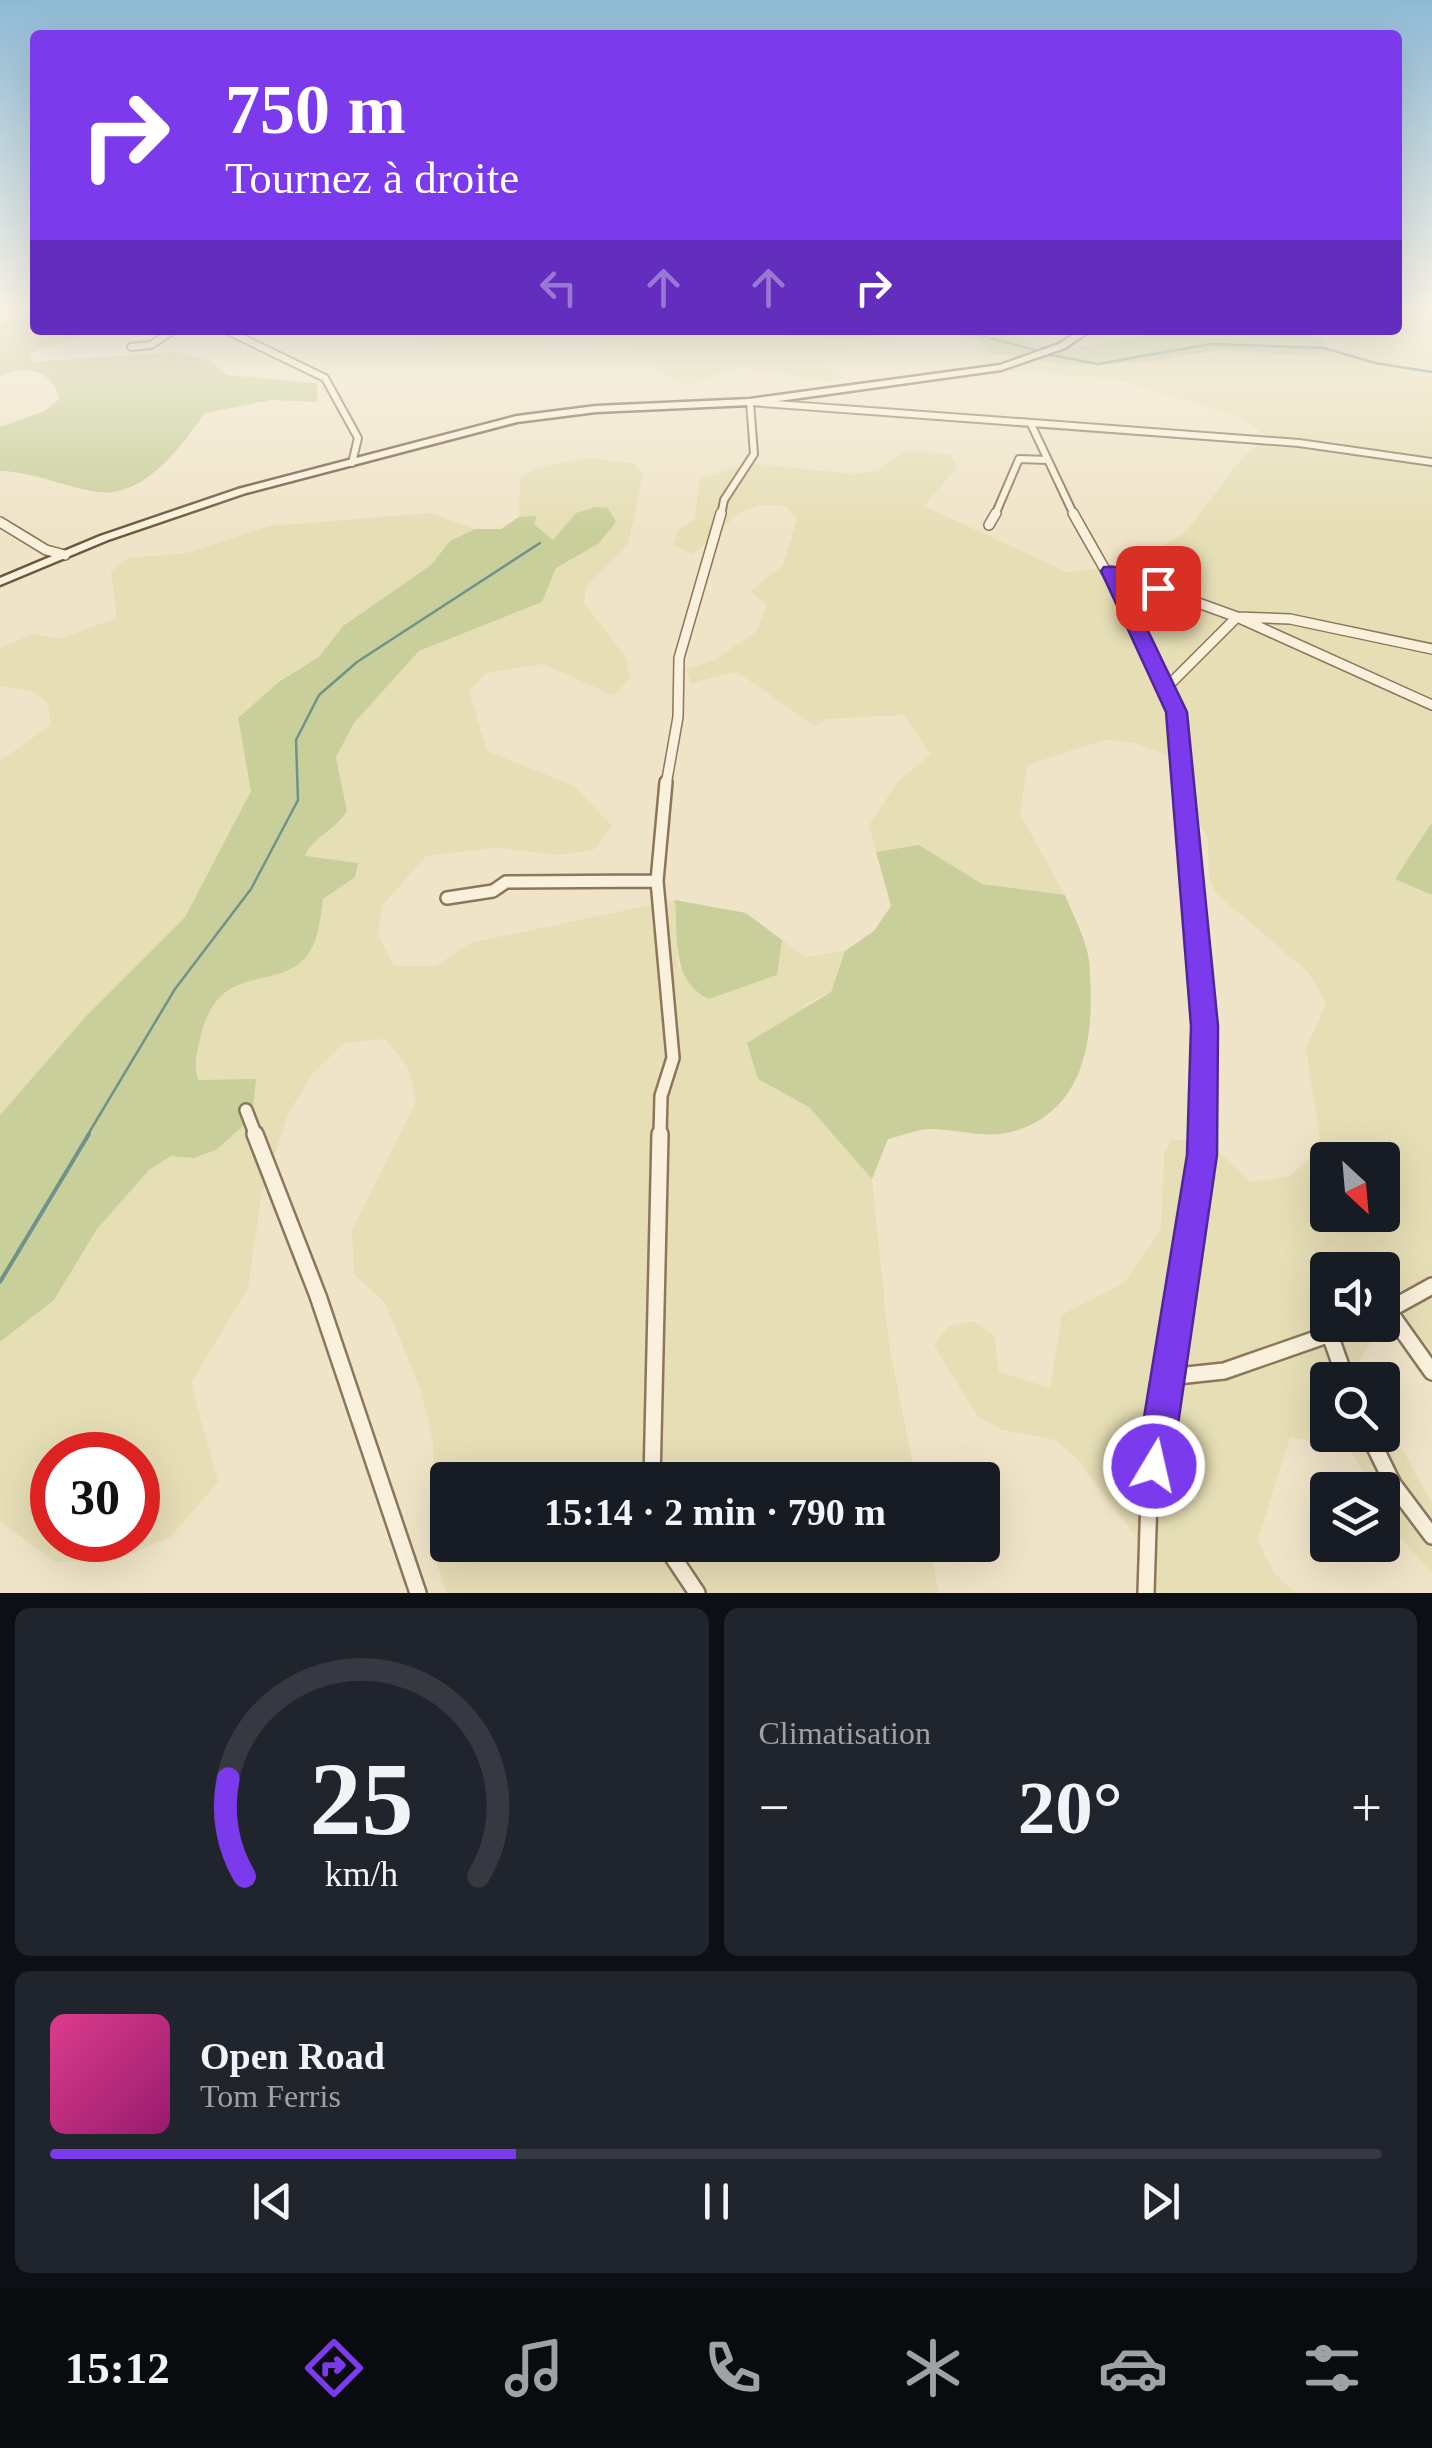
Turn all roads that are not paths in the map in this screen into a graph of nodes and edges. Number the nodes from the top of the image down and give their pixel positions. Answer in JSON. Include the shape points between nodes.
{"nodes":[{"id":1,"x":327,"y":381,"type":"edge"},
{"id":2,"x":898,"y":381,"type":"edge"},
{"id":3,"x":750,"y":402,"type":"junction"},
{"id":4,"x":1031,"y":424,"type":"junction"},
{"id":5,"x":1048,"y":460,"type":"junction"},
{"id":6,"x":1432,"y":462,"type":"edge"},
{"id":7,"x":352,"y":463,"type":"junction"},
{"id":8,"x":0,"y":522,"type":"edge"},
{"id":9,"x":989,"y":525,"type":"dead end"},
{"id":10,"x":65,"y":554,"type":"junction"},
{"id":11,"x":1110,"y":571,"type":"junction"},
{"id":12,"x":0,"y":582,"type":"edge"},
{"id":13,"x":1237,"y":618,"type":"junction"},
{"id":14,"x":1432,"y":649,"type":"edge"},
{"id":15,"x":1166,"y":688,"type":"junction"},
{"id":16,"x":1432,"y":705,"type":"edge"},
{"id":17,"x":657,"y":881,"type":"junction"},
{"id":18,"x":447,"y":898,"type":"dead end"},
{"id":19,"x":246,"y":1110,"type":"dead end"},
{"id":20,"x":1432,"y":1286,"type":"edge"},
{"id":21,"x":1400,"y":1304,"type":"edge"},
{"id":22,"x":1400,"y":1331,"type":"edge"},
{"id":23,"x":1310,"y":1342,"type":"edge"},
{"id":24,"x":1432,"y":1372,"type":"edge"},
{"id":25,"x":1168,"y":1378,"type":"junction"},
{"id":26,"x":1377,"y":1452,"type":"edge"},
{"id":27,"x":652,"y":1462,"type":"edge"},
{"id":28,"x":1432,"y":1536,"type":"edge"},
{"id":29,"x":677,"y":1562,"type":"edge"},
{"id":30,"x":418,"y":1593,"type":"edge"},
{"id":31,"x":697,"y":1593,"type":"edge"},
{"id":32,"x":1146,"y":1593,"type":"edge"}],
"edges":[{"from":1,"to":7,"type":"street","via":[[358,438]]},
{"from":2,"to":3,"type":"street"},
{"from":3,"to":4,"type":"street"},
{"from":3,"to":7,"type":"street","via":[[550,412]]},
{"from":3,"to":17,"type":"street","via":[[754,454],[724,500],[679,658]]},
{"from":4,"to":5,"type":"street"},
{"from":4,"to":6,"type":"street","via":[[1298,443]]},
{"from":5,"to":9,"type":"street","via":[[1016,462]]},
{"from":5,"to":11,"type":"street"},
{"from":7,"to":10,"type":"street","via":[[242,491]]},
{"from":8,"to":10,"type":"street"},
{"from":10,"to":12,"type":"street"},
{"from":11,"to":13,"type":"street"},
{"from":11,"to":15,"type":"street"},
{"from":13,"to":14,"type":"street","via":[[1290,619]]},
{"from":13,"to":15,"type":"street"},
{"from":13,"to":16,"type":"street"},
{"from":15,"to":25,"type":"street","via":[[1184,762],[1206,1084],[1202,1155]]},
{"from":17,"to":18,"type":"street","via":[[506,882],[493,891]]},
{"from":17,"to":27,"type":"street","via":[[673,1058],[661,1096]]},
{"from":19,"to":30,"type":"street","via":[[306,1260]]},
{"from":20,"to":21,"type":"street"},
{"from":22,"to":24,"type":"street"},
{"from":23,"to":25,"type":"street","via":[[1224,1371]]},
{"from":25,"to":32,"type":"street","via":[[1149,1496]]},
{"from":26,"to":28,"type":"street"},
{"from":29,"to":31,"type":"street"}]}
